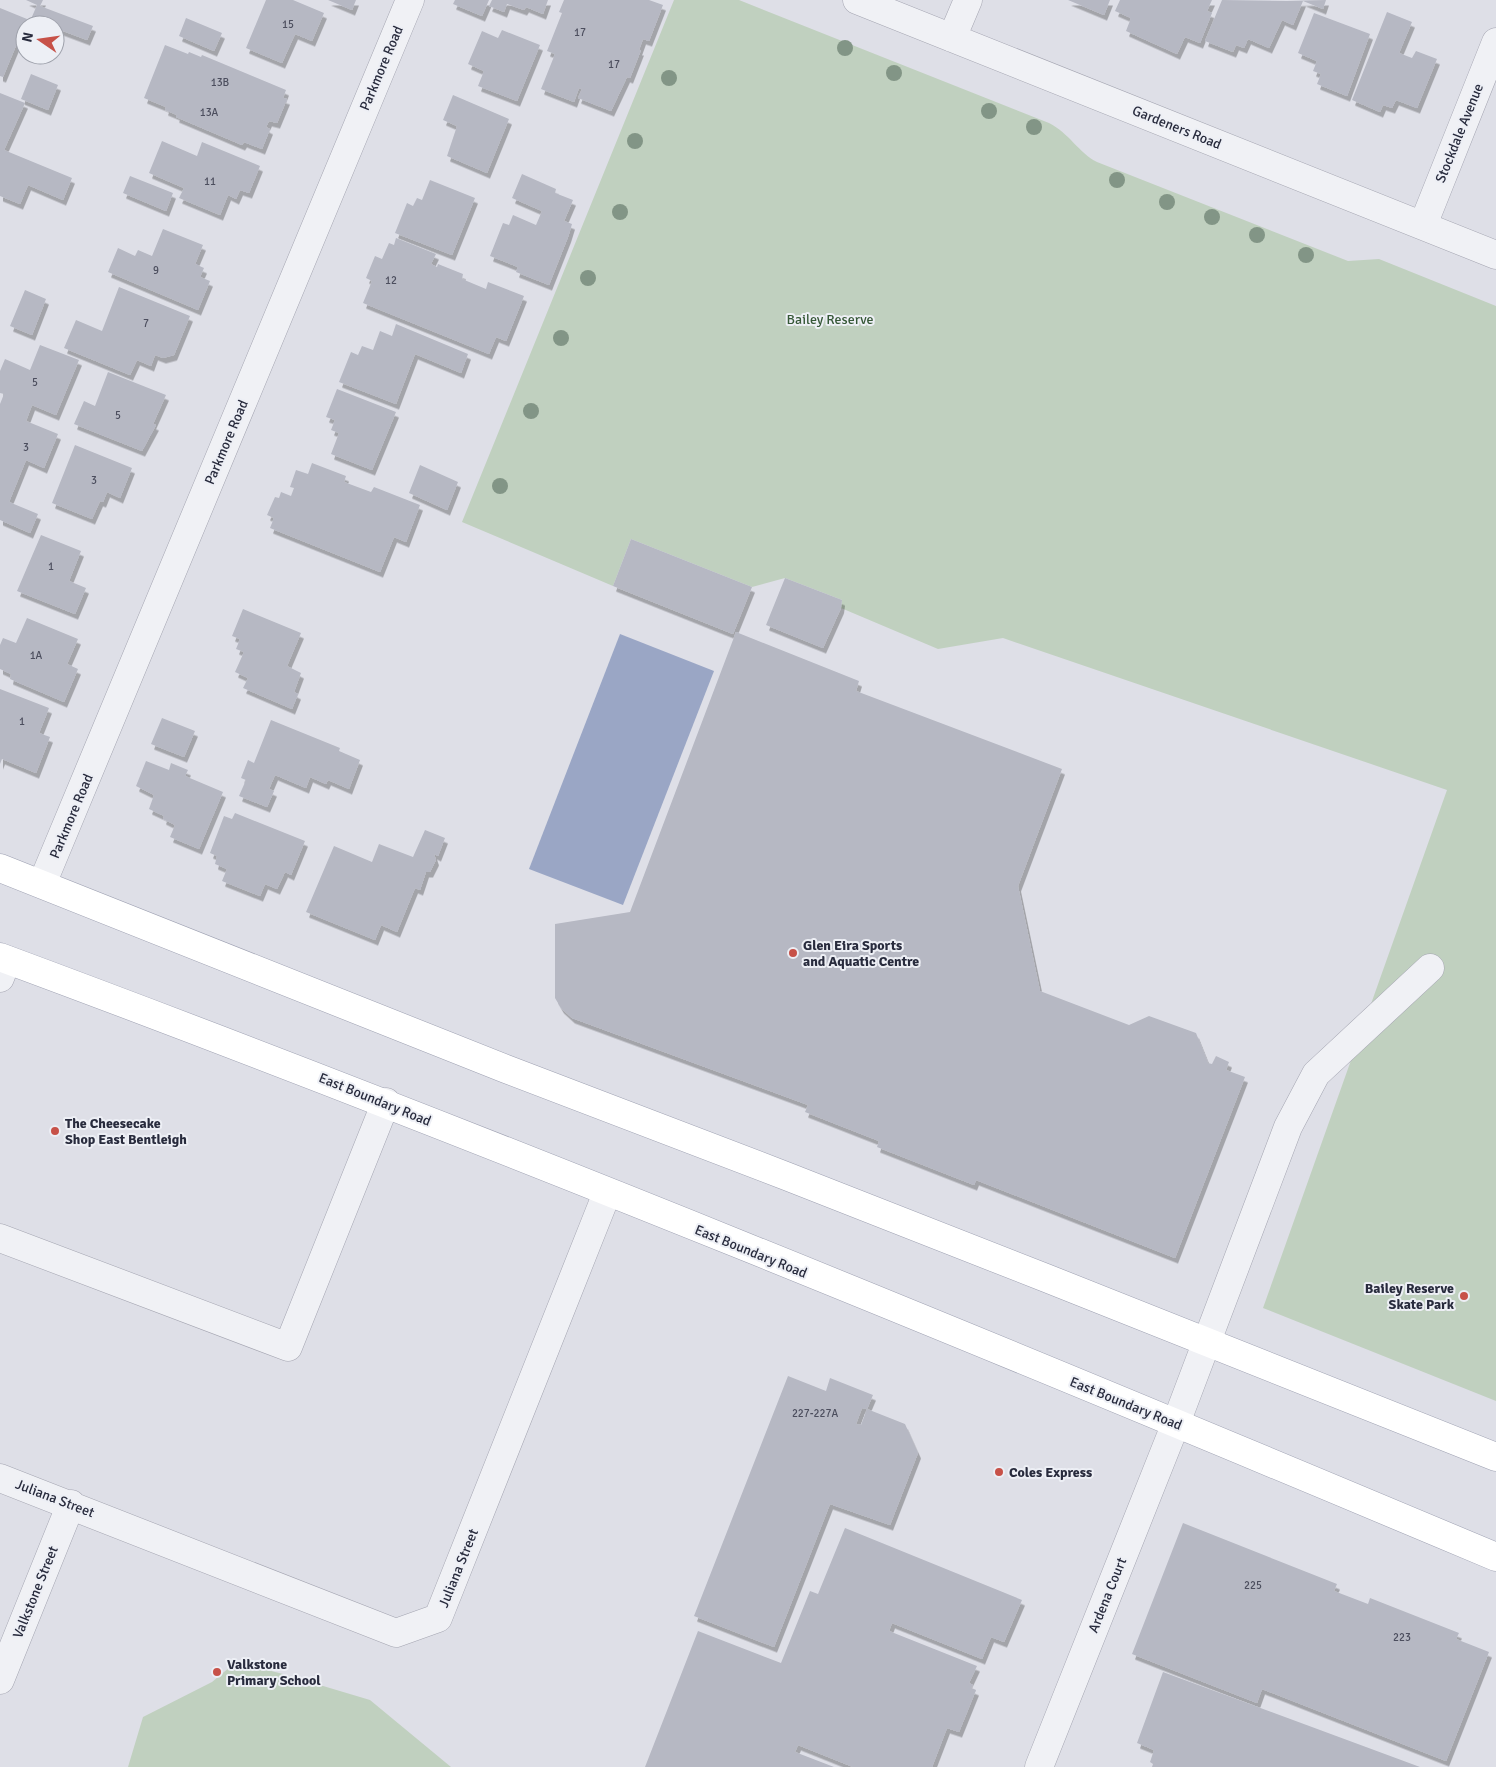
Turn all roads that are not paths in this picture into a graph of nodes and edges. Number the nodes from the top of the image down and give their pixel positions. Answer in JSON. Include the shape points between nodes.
{"nodes":[{"id":1,"x":410,"y":0,"type":"edge"},
{"id":2,"x":857,"y":0,"type":"edge"},
{"id":3,"x":968,"y":0,"type":"edge"},
{"id":4,"x":952,"y":38,"type":"junction"},
{"id":5,"x":1496,"y":42,"type":"edge"},
{"id":6,"x":1423,"y":225,"type":"junction"},
{"id":7,"x":1496,"y":255,"type":"edge"},
{"id":8,"x":0,"y":868,"type":"edge"},
{"id":9,"x":42,"y":884,"type":"junction"},
{"id":10,"x":2,"y":965,"type":"edge"},
{"id":11,"x":1430,"y":968,"type":"dead end"},
{"id":12,"x":386,"y":1102,"type":"junction"},
{"id":13,"x":607,"y":1193,"type":"junction"},
{"id":14,"x":0,"y":1238,"type":"edge"},
{"id":15,"x":1207,"y":1342,"type":"junction"},
{"id":16,"x":1176,"y":1423,"type":"junction"},
{"id":17,"x":1496,"y":1458,"type":"edge"},
{"id":18,"x":0,"y":1478,"type":"edge"},
{"id":19,"x":71,"y":1504,"type":"junction"},
{"id":20,"x":1496,"y":1557,"type":"edge"},
{"id":21,"x":0,"y":1680,"type":"edge"},
{"id":22,"x":1039,"y":1767,"type":"edge"}],
"edges":[{"from":1,"to":9,"type":"street","name":"Parkmore Road"},
{"from":2,"to":4,"type":"street","name":"Gardeners Road"},
{"from":3,"to":4,"type":"street"},
{"from":4,"to":6,"type":"street","name":"Gardeners Road"},
{"from":5,"to":6,"type":"street","name":"Stockdale Avenue"},
{"from":6,"to":7,"type":"street","name":"Gardeners Road"},
{"from":8,"to":9,"type":"main road"},
{"from":9,"to":15,"type":"main road","via":[[480,1059]]},
{"from":10,"to":12,"type":"main road","name":"East Boundary Road"},
{"from":11,"to":15,"type":"street","name":"Ardena Court","via":[[1316,1074],[1276,1155]]},
{"from":12,"to":13,"type":"main road","name":"East Boundary Road"},
{"from":12,"to":14,"type":"street","via":[[288,1347]]},
{"from":13,"to":16,"type":"main road","name":"East Boundary Road"},
{"from":13,"to":19,"type":"street","name":"Juliana Street","via":[[438,1618],[396,1633]]},
{"from":15,"to":16,"type":"street","name":"Ardena Court"},
{"from":15,"to":17,"type":"main road"},
{"from":16,"to":20,"type":"main road","name":"East Boundary Road"},
{"from":16,"to":22,"type":"street","name":"Ardena Court"},
{"from":18,"to":19,"type":"street","name":"Juliana Street"},
{"from":19,"to":21,"type":"street","name":"Valkstone Street"}]}
